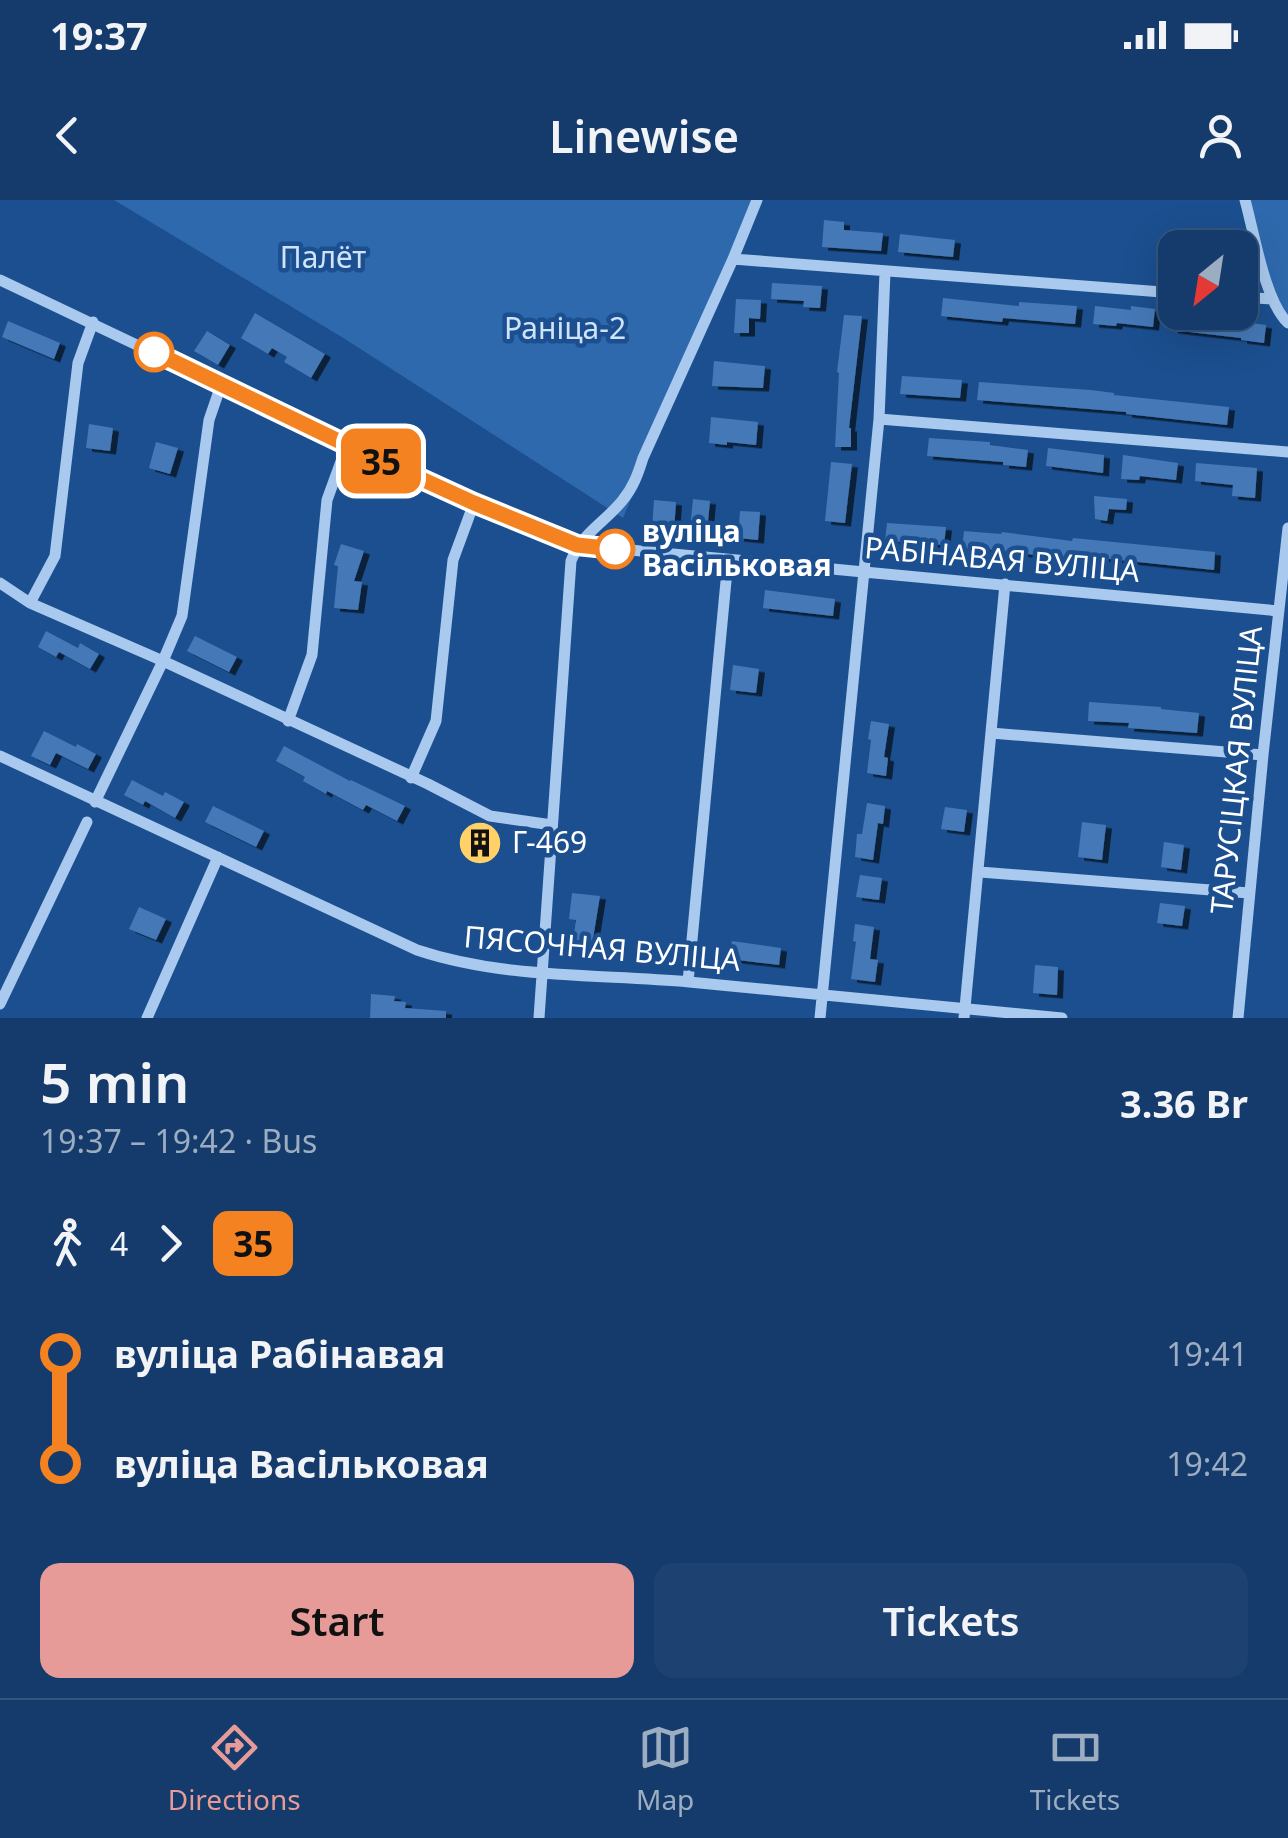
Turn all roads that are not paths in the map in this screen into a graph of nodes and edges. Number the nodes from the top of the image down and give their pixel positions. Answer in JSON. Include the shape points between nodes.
{"nodes":[{"id":1,"x":757,"y":200,"type":"edge"},
{"id":2,"x":1245,"y":200,"type":"edge"},
{"id":3,"x":733,"y":259,"type":"junction"},
{"id":4,"x":886,"y":272,"type":"junction"},
{"id":5,"x":0,"y":280,"type":"edge"},
{"id":6,"x":1158,"y":292,"type":"edge"},
{"id":7,"x":1258,"y":299,"type":"edge"},
{"id":8,"x":1272,"y":300,"type":"junction"},
{"id":9,"x":93,"y":322,"type":"junction"},
{"id":10,"x":1288,"y":323,"type":"edge"},
{"id":11,"x":221,"y":385,"type":"junction"},
{"id":12,"x":879,"y":420,"type":"junction"},
{"id":13,"x":347,"y":445,"type":"junction"},
{"id":14,"x":1288,"y":452,"type":"edge"},
{"id":15,"x":474,"y":503,"type":"junction"},
{"id":16,"x":1288,"y":528,"type":"edge"},
{"id":17,"x":577,"y":545,"type":"junction"},
{"id":18,"x":1286,"y":557,"type":"edge"},
{"id":19,"x":728,"y":560,"type":"junction"},
{"id":20,"x":864,"y":572,"type":"junction"},
{"id":21,"x":0,"y":582,"type":"edge"},
{"id":22,"x":1005,"y":584,"type":"junction"},
{"id":23,"x":30,"y":604,"type":"junction"},
{"id":24,"x":1279,"y":611,"type":"junction"},
{"id":25,"x":163,"y":662,"type":"junction"},
{"id":26,"x":288,"y":721,"type":"junction"},
{"id":27,"x":991,"y":734,"type":"junction"},
{"id":28,"x":1263,"y":755,"type":"junction"},
{"id":29,"x":0,"y":756,"type":"edge"},
{"id":30,"x":411,"y":778,"type":"junction"},
{"id":31,"x":95,"y":803,"type":"junction"},
{"id":32,"x":86,"y":822,"type":"dead end"},
{"id":33,"x":552,"y":825,"type":"junction"},
{"id":34,"x":218,"y":857,"type":"junction"},
{"id":35,"x":980,"y":872,"type":"junction"},
{"id":36,"x":1250,"y":893,"type":"junction"},
{"id":37,"x":542,"y":972,"type":"junction"},
{"id":38,"x":688,"y":982,"type":"junction"},
{"id":39,"x":822,"y":995,"type":"junction"},
{"id":40,"x":0,"y":1004,"type":"edge"},
{"id":41,"x":965,"y":1013,"type":"edge"},
{"id":42,"x":146,"y":1018,"type":"edge"},
{"id":43,"x":539,"y":1018,"type":"edge"},
{"id":44,"x":820,"y":1018,"type":"edge"},
{"id":45,"x":1062,"y":1018,"type":"edge"},
{"id":46,"x":1238,"y":1018,"type":"edge"}],
"edges":[{"from":1,"to":3,"type":"street"},
{"from":2,"to":8,"type":"street"},
{"from":3,"to":4,"type":"street"},
{"from":3,"to":17,"type":"street","via":[[634,483]]},
{"from":4,"to":6,"type":"street"},
{"from":4,"to":12,"type":"street"},
{"from":5,"to":9,"type":"street","name":"РАБІНАВАЯ ВУЛІЦА"},
{"from":7,"to":8,"type":"street"},
{"from":8,"to":10,"type":"street"},
{"from":9,"to":11,"type":"street","name":"РАБІНАВАЯ ВУЛІЦА"},
{"from":9,"to":23,"type":"street","via":[[78,363],[55,556]]},
{"from":11,"to":13,"type":"street","name":"РАБІНАВАЯ ВУЛІЦА"},
{"from":11,"to":25,"type":"street","via":[[208,420],[182,616]]},
{"from":12,"to":14,"type":"street"},
{"from":12,"to":20,"type":"street"},
{"from":13,"to":15,"type":"street","name":"РАБІНАВАЯ ВУЛІЦА"},
{"from":13,"to":26,"type":"street","via":[[327,500],[312,656]]},
{"from":15,"to":17,"type":"street","name":"РАБІНАВАЯ ВУЛІЦА"},
{"from":15,"to":30,"type":"street","via":[[453,560],[436,720]]},
{"from":16,"to":18,"type":"street","name":"ТАРУСІЦКАЯ ВУЛІЦА"},
{"from":17,"to":19,"type":"street","name":"РАБІНАВАЯ ВУЛІЦА"},
{"from":17,"to":33,"type":"street"},
{"from":18,"to":24,"type":"street","name":"ТАРУСІЦКАЯ ВУЛІЦА"},
{"from":19,"to":20,"type":"street","name":"РАБІНАВАЯ ВУЛІЦА"},
{"from":19,"to":38,"type":"street"},
{"from":20,"to":22,"type":"street","name":"РАБІНАВАЯ ВУЛІЦА"},
{"from":20,"to":39,"type":"street"},
{"from":21,"to":23,"type":"street"},
{"from":22,"to":24,"type":"street","name":"РАБІНАВАЯ ВУЛІЦА"},
{"from":22,"to":27,"type":"street"},
{"from":23,"to":25,"type":"street"},
{"from":24,"to":28,"type":"street","name":"ТАРУСІЦКАЯ ВУЛІЦА"},
{"from":25,"to":26,"type":"street"},
{"from":25,"to":31,"type":"street"},
{"from":26,"to":30,"type":"street"},
{"from":27,"to":28,"type":"street"},
{"from":27,"to":35,"type":"street"},
{"from":28,"to":36,"type":"street","name":"ТАРУСІЦКАЯ ВУЛІЦА"},
{"from":29,"to":31,"type":"street","name":"ПЯСОЧНАЯ ВУЛІЦА"},
{"from":30,"to":33,"type":"street","via":[[490,816]]},
{"from":31,"to":34,"type":"street","name":"ПЯСОЧНАЯ ВУЛІЦА"},
{"from":32,"to":40,"type":"street"},
{"from":33,"to":37,"type":"street"},
{"from":34,"to":37,"type":"street","name":"ПЯСОЧНАЯ ВУЛІЦА","via":[[417,950],[484,967]]},
{"from":34,"to":42,"type":"street"},
{"from":35,"to":36,"type":"street"},
{"from":35,"to":41,"type":"street"},
{"from":36,"to":46,"type":"street","name":"ТАРУСІЦКАЯ ВУЛІЦА"},
{"from":37,"to":38,"type":"street","name":"ПЯСОЧНАЯ ВУЛІЦА"},
{"from":37,"to":43,"type":"street"},
{"from":38,"to":39,"type":"street","name":"ПЯСОЧНАЯ ВУЛІЦА"},
{"from":39,"to":41,"type":"street","name":"ПЯСОЧНАЯ ВУЛІЦА"},
{"from":39,"to":44,"type":"street"},
{"from":41,"to":45,"type":"street","name":"ПЯСОЧНАЯ ВУЛІЦА"}]}
